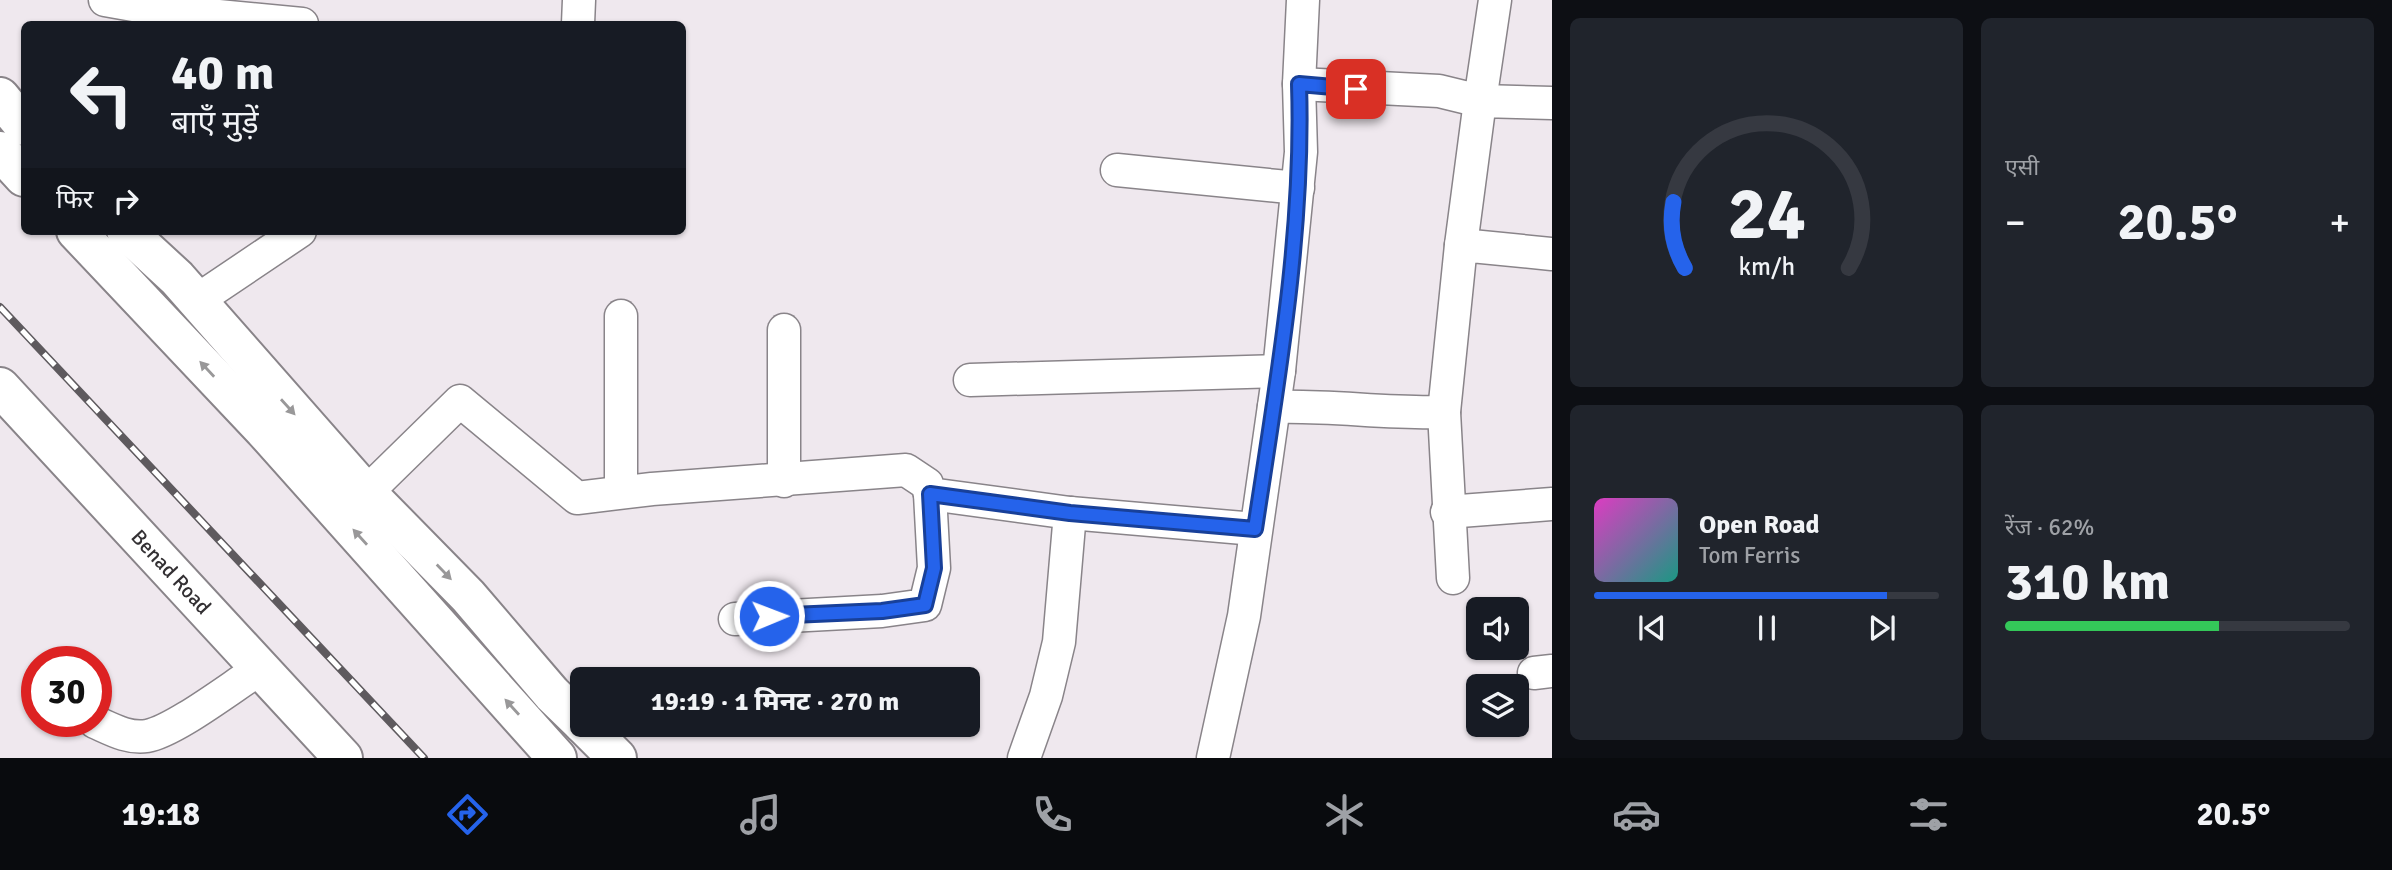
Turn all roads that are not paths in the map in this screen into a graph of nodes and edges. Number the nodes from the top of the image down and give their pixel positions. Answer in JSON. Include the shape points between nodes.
{"nodes":[{"id":1,"x":92,"y":0,"type":"edge"},
{"id":2,"x":105,"y":0,"type":"edge"},
{"id":3,"x":579,"y":0,"type":"edge"},
{"id":4,"x":1303,"y":0,"type":"edge"},
{"id":5,"x":1495,"y":0,"type":"edge"},
{"id":6,"x":110,"y":21,"type":"edge"},
{"id":7,"x":273,"y":21,"type":"edge"},
{"id":8,"x":578,"y":21,"type":"edge"},
{"id":9,"x":1299,"y":84,"type":"junction"},
{"id":10,"x":0,"y":97,"type":"edge"},
{"id":11,"x":1480,"y":101,"type":"junction"},
{"id":12,"x":1552,"y":103,"type":"edge"},
{"id":13,"x":21,"y":122,"type":"edge"},
{"id":14,"x":0,"y":151,"type":"edge"},
{"id":15,"x":1117,"y":170,"type":"dead end"},
{"id":16,"x":21,"y":174,"type":"edge"},
{"id":17,"x":1298,"y":188,"type":"junction"},
{"id":18,"x":80,"y":235,"type":"edge"},
{"id":19,"x":130,"y":235,"type":"edge"},
{"id":20,"x":294,"y":235,"type":"edge"},
{"id":21,"x":1461,"y":245,"type":"junction"},
{"id":22,"x":1552,"y":254,"type":"edge"},
{"id":23,"x":196,"y":300,"type":"junction"},
{"id":24,"x":621,"y":316,"type":"dead end"},
{"id":25,"x":784,"y":330,"type":"dead end"},
{"id":26,"x":1279,"y":371,"type":"junction"},
{"id":27,"x":970,"y":380,"type":"dead end"},
{"id":28,"x":0,"y":387,"type":"edge"},
{"id":29,"x":1274,"y":407,"type":"junction"},
{"id":30,"x":1444,"y":412,"type":"junction"},
{"id":31,"x":784,"y":481,"type":"junction"},
{"id":32,"x":621,"y":492,"type":"junction"},
{"id":33,"x":366,"y":493,"type":"junction"},
{"id":34,"x":930,"y":494,"type":"junction"},
{"id":35,"x":1552,"y":504,"type":"edge"},
{"id":36,"x":1447,"y":512,"type":"junction"},
{"id":37,"x":1070,"y":513,"type":"junction"},
{"id":38,"x":1255,"y":529,"type":"junction"},
{"id":39,"x":1452,"y":578,"type":"dead end"},
{"id":40,"x":736,"y":619,"type":"dead end"},
{"id":41,"x":260,"y":669,"type":"junction"},
{"id":42,"x":570,"y":711,"type":"edge"},
{"id":43,"x":112,"y":730,"type":"edge"},
{"id":44,"x":596,"y":737,"type":"edge"},
{"id":45,"x":343,"y":758,"type":"edge"},
{"id":46,"x":557,"y":758,"type":"edge"},
{"id":47,"x":617,"y":758,"type":"edge"},
{"id":48,"x":1024,"y":758,"type":"edge"},
{"id":49,"x":1213,"y":758,"type":"edge"}],
"edges":[{"from":1,"to":6,"type":"street"},
{"from":2,"to":7,"type":"street"},
{"from":3,"to":8,"type":"street"},
{"from":4,"to":9,"type":"street"},
{"from":5,"to":11,"type":"street"},
{"from":9,"to":11,"type":"street","via":[[1439,91]]},
{"from":9,"to":17,"type":"street"},
{"from":10,"to":13,"type":"street"},
{"from":11,"to":12,"type":"street"},
{"from":11,"to":21,"type":"street"},
{"from":14,"to":16,"type":"street"},
{"from":15,"to":17,"type":"street"},
{"from":17,"to":26,"type":"street"},
{"from":46,"to":18,"type":"street","one_way":true,"via":[[264,430]]},
{"from":19,"to":23,"type":"street"},
{"from":20,"to":23,"type":"street"},
{"from":21,"to":22,"type":"street"},
{"from":21,"to":30,"type":"street"},
{"from":23,"to":33,"type":"street","one_way":true},
{"from":24,"to":32,"type":"street"},
{"from":25,"to":31,"type":"street"},
{"from":26,"to":27,"type":"street"},
{"from":26,"to":29,"type":"street"},
{"from":28,"to":41,"type":"street","name":"Benad Road"},
{"from":29,"to":30,"type":"street"},
{"from":29,"to":38,"type":"street"},
{"from":30,"to":36,"type":"street"},
{"from":31,"to":32,"type":"street"},
{"from":31,"to":34,"type":"street","via":[[906,470],[927,484]]},
{"from":32,"to":33,"type":"street","via":[[578,498],[460,401]]},
{"from":33,"to":42,"type":"street","one_way":true,"via":[[468,596]]},
{"from":34,"to":37,"type":"street"},
{"from":34,"to":40,"type":"street","via":[[934,568],[925,605]]},
{"from":35,"to":36,"type":"street"},
{"from":36,"to":39,"type":"street"},
{"from":37,"to":38,"type":"street"},
{"from":37,"to":48,"type":"street","via":[[1059,642]]},
{"from":38,"to":49,"type":"street","via":[[1244,616]]},
{"from":41,"to":43,"type":"street","via":[[147,736]]},
{"from":41,"to":45,"type":"street","name":"Benad Road"},
{"from":44,"to":47,"type":"street"}]}
